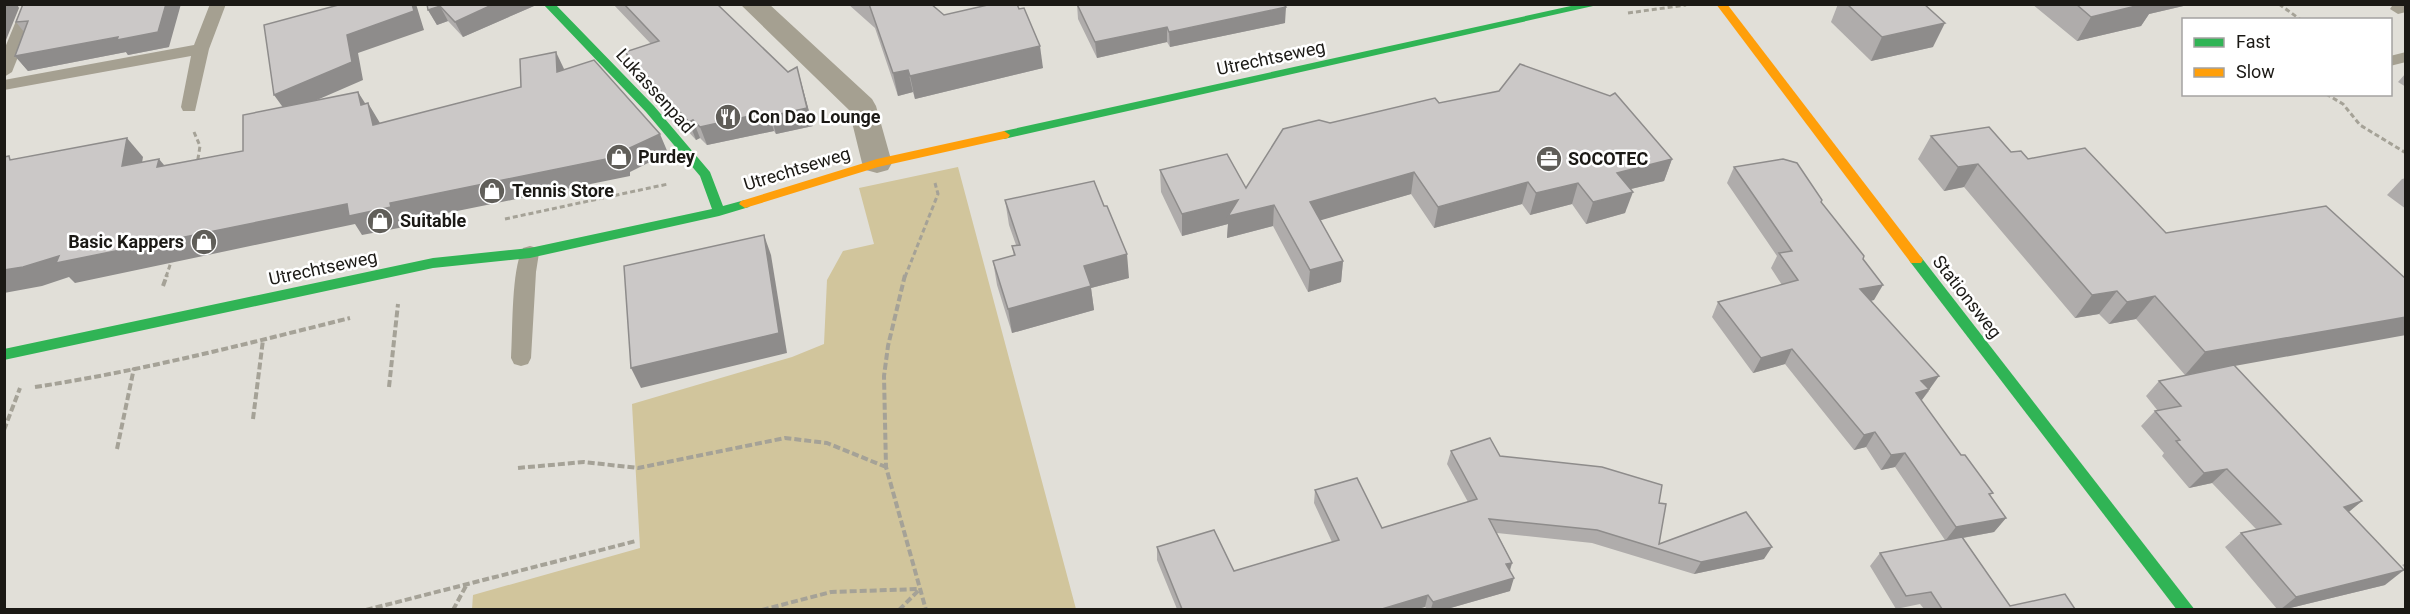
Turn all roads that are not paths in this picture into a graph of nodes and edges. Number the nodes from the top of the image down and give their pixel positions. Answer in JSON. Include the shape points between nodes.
{"nodes":[{"id":1,"x":31,"y":4,"type":"edge"},
{"id":2,"x":218,"y":4,"type":"edge"},
{"id":3,"x":548,"y":4,"type":"edge"},
{"id":4,"x":753,"y":4,"type":"edge"},
{"id":5,"x":1597,"y":4,"type":"edge"},
{"id":6,"x":1721,"y":4,"type":"edge"},
{"id":7,"x":201,"y":49,"type":"junction"},
{"id":8,"x":4,"y":72,"type":"edge"},
{"id":9,"x":4,"y":85,"type":"edge"},
{"id":10,"x":189,"y":106,"type":"road end"},
{"id":11,"x":877,"y":163,"type":"junction"},
{"id":12,"x":719,"y":212,"type":"junction"},
{"id":13,"x":530,"y":253,"type":"junction"},
{"id":14,"x":4,"y":355,"type":"edge"},
{"id":15,"x":521,"y":358,"type":"dead end"},
{"id":16,"x":2187,"y":609,"type":"edge"}],
"edges":[{"from":1,"to":8,"type":"lane"},
{"from":2,"to":7,"type":"lane"},
{"from":3,"to":12,"type":"main road","name":"Lukassenpad","via":[[650,108],[706,175]]},
{"from":4,"to":11,"type":"street","via":[[862,106]]},
{"from":5,"to":11,"type":"main road","name":"Utrechtseweg"},
{"from":6,"to":16,"type":"main road","name":"Stationsweg"},
{"from":7,"to":9,"type":"lane"},
{"from":7,"to":10,"type":"lane"},
{"from":11,"to":12,"type":"main road","name":"Utrechtseweg"},
{"from":12,"to":13,"type":"main road","name":"Utrechtseweg"},
{"from":13,"to":14,"type":"main road","name":"Utrechtseweg","via":[[433,263]]},
{"from":13,"to":15,"type":"lane","via":[[525,272]]}]}
